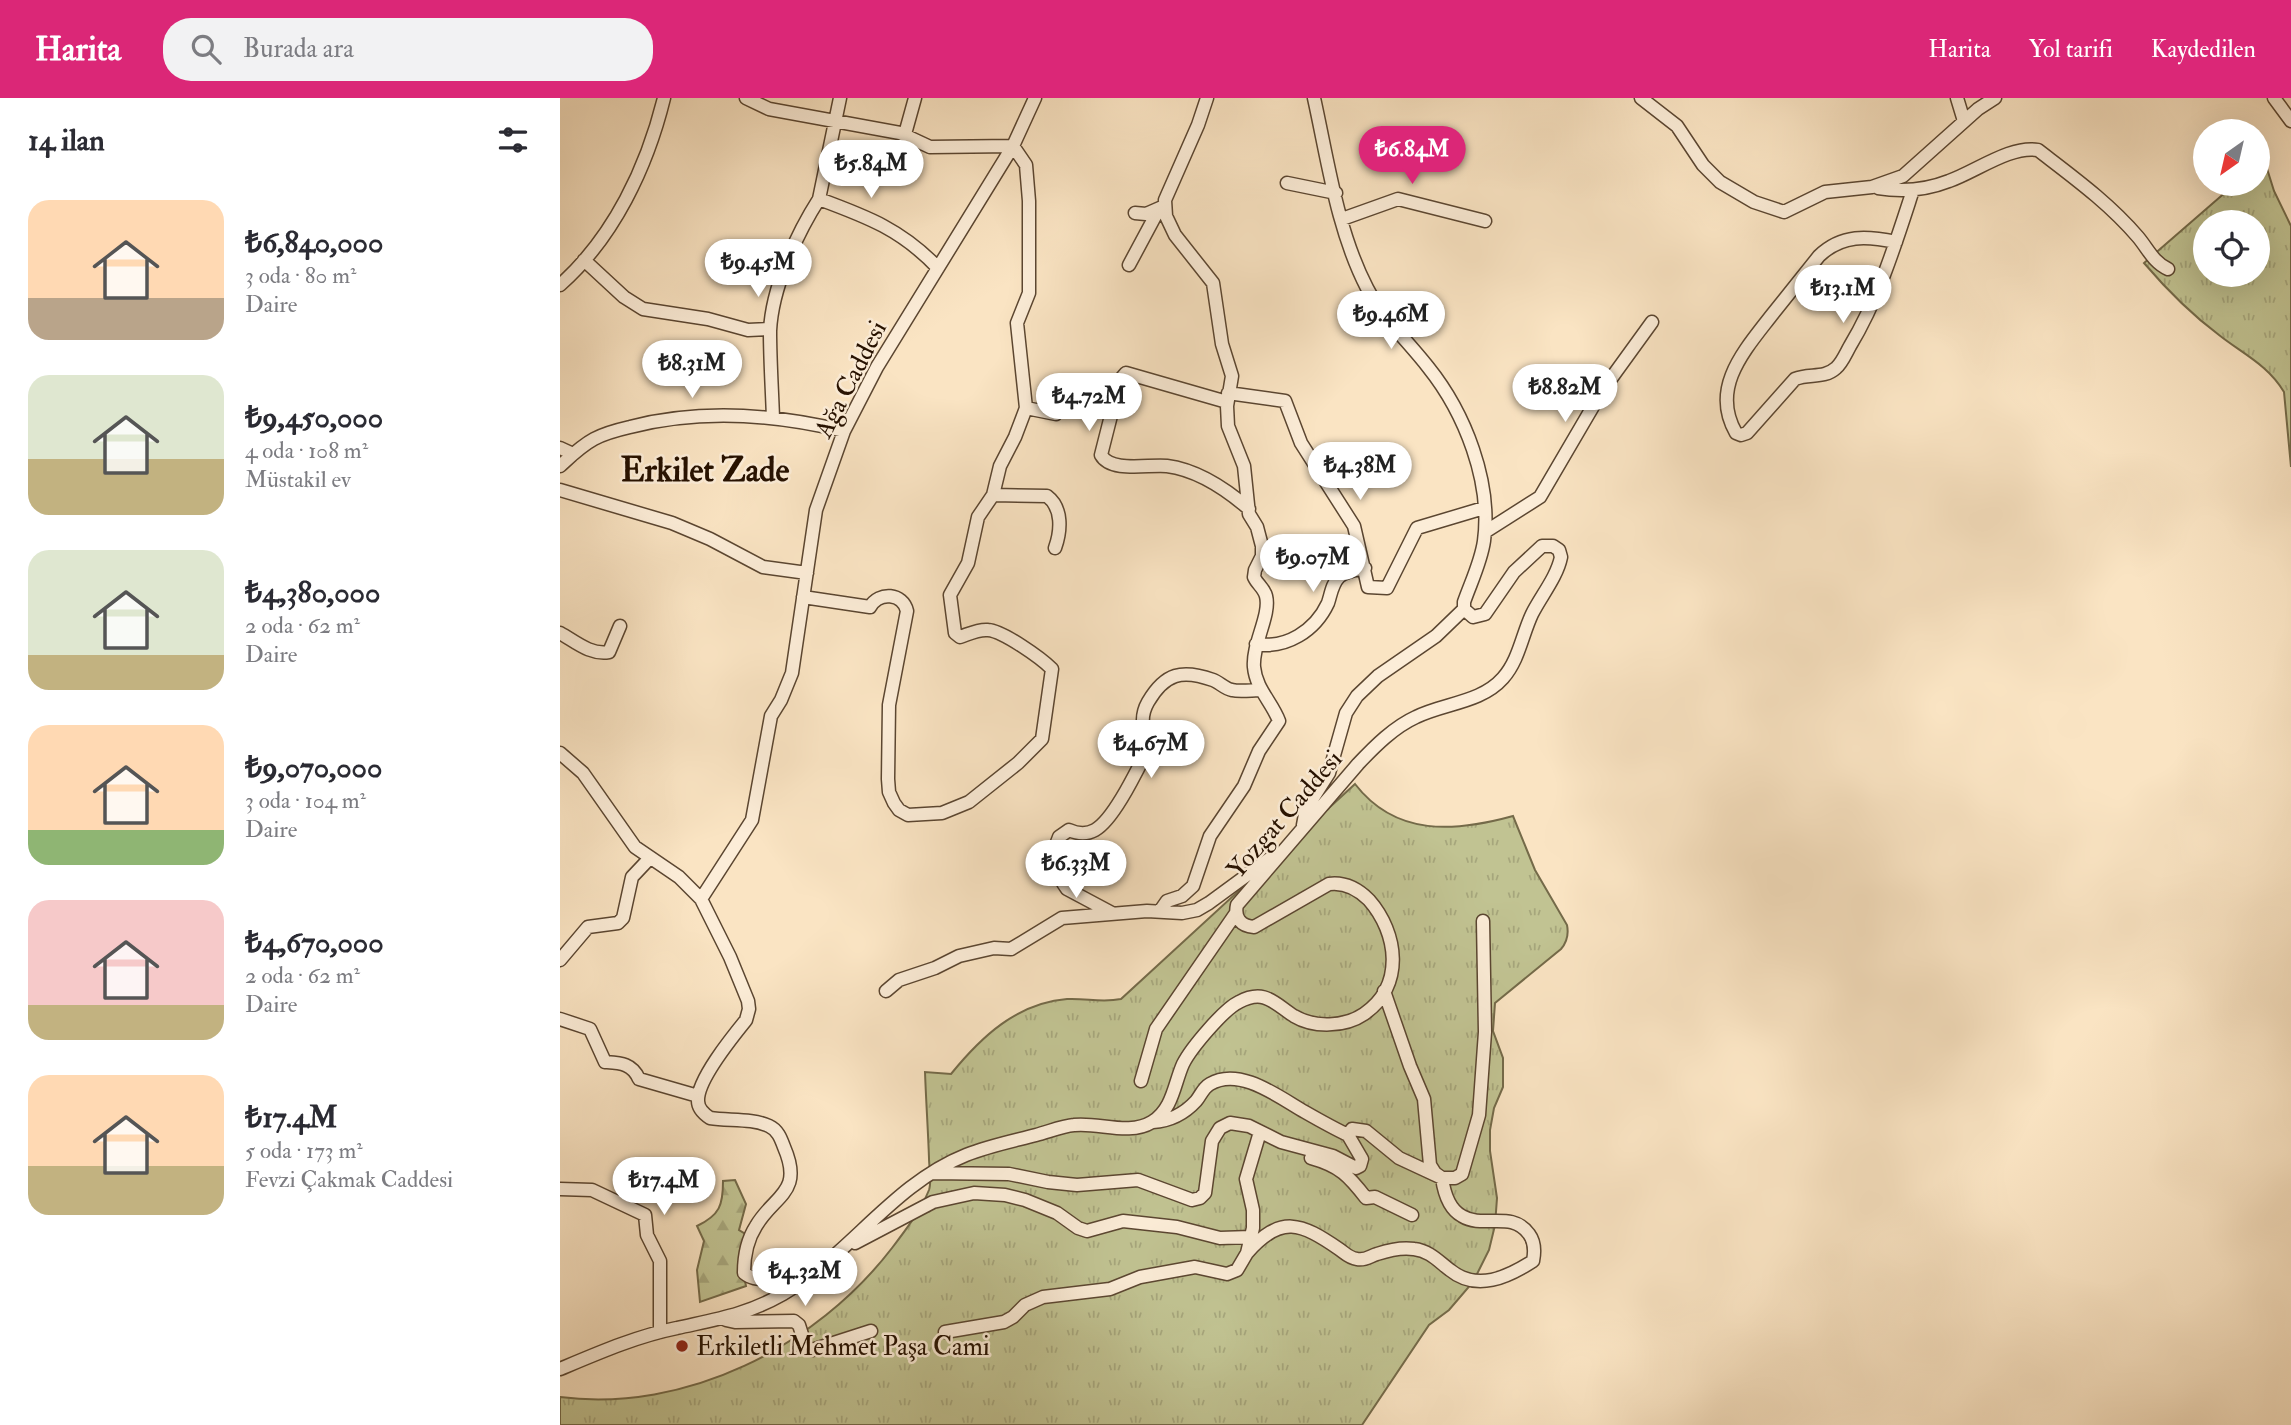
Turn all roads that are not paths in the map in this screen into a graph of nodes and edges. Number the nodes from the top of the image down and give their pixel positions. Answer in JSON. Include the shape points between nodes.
{"nodes":[{"id":1,"x":664,"y":98,"type":"edge"},
{"id":2,"x":746,"y":98,"type":"edge"},
{"id":3,"x":840,"y":98,"type":"edge"},
{"id":4,"x":915,"y":98,"type":"edge"},
{"id":5,"x":1035,"y":98,"type":"edge"},
{"id":6,"x":1207,"y":98,"type":"edge"},
{"id":7,"x":1314,"y":98,"type":"edge"},
{"id":8,"x":1641,"y":98,"type":"edge"},
{"id":9,"x":1957,"y":98,"type":"edge"},
{"id":10,"x":1995,"y":98,"type":"edge"},
{"id":11,"x":2274,"y":98,"type":"edge"},
{"id":12,"x":1964,"y":121,"type":"junction"},
{"id":13,"x":2291,"y":121,"type":"edge"},
{"id":14,"x":835,"y":122,"type":"junction"},
{"id":15,"x":905,"y":134,"type":"junction"},
{"id":16,"x":1013,"y":146,"type":"junction"},
{"id":17,"x":1287,"y":183,"type":"dead end"},
{"id":18,"x":1872,"y":187,"type":"junction"},
{"id":19,"x":1913,"y":190,"type":"junction"},
{"id":20,"x":1336,"y":193,"type":"junction"},
{"id":21,"x":819,"y":199,"type":"junction"},
{"id":22,"x":1162,"y":207,"type":"junction"},
{"id":23,"x":1135,"y":214,"type":"dead end"},
{"id":24,"x":1342,"y":219,"type":"junction"},
{"id":25,"x":1485,"y":221,"type":"dead end"},
{"id":26,"x":1896,"y":242,"type":"junction"},
{"id":27,"x":584,"y":260,"type":"junction"},
{"id":28,"x":1129,"y":265,"type":"dead end"},
{"id":29,"x":938,"y":268,"type":"junction"},
{"id":30,"x":2168,"y":269,"type":"dead end"},
{"id":31,"x":560,"y":285,"type":"edge"},
{"id":32,"x":1652,"y":323,"type":"dead end"},
{"id":33,"x":770,"y":329,"type":"junction"},
{"id":34,"x":1228,"y":397,"type":"junction"},
{"id":35,"x":1026,"y":408,"type":"junction"},
{"id":36,"x":1056,"y":414,"type":"dead end"},
{"id":37,"x":773,"y":418,"type":"junction"},
{"id":38,"x":844,"y":431,"type":"junction"},
{"id":39,"x":560,"y":448,"type":"edge"},
{"id":40,"x":573,"y":454,"type":"junction"},
{"id":41,"x":560,"y":466,"type":"edge"},
{"id":42,"x":560,"y":490,"type":"edge"},
{"id":43,"x":993,"y":495,"type":"junction"},
{"id":44,"x":1484,"y":508,"type":"junction"},
{"id":45,"x":1249,"y":509,"type":"junction"},
{"id":46,"x":1485,"y":532,"type":"junction"},
{"id":47,"x":1055,"y":548,"type":"dead end"},
{"id":48,"x":1365,"y":568,"type":"junction"},
{"id":49,"x":807,"y":573,"type":"junction"},
{"id":50,"x":803,"y":597,"type":"junction"},
{"id":51,"x":1464,"y":606,"type":"junction"},
{"id":52,"x":620,"y":626,"type":"dead end"},
{"id":53,"x":560,"y":633,"type":"edge"},
{"id":54,"x":1256,"y":644,"type":"junction"},
{"id":55,"x":1260,"y":690,"type":"junction"},
{"id":56,"x":560,"y":753,"type":"edge"},
{"id":57,"x":1303,"y":826,"type":"junction"},
{"id":58,"x":1286,"y":846,"type":"junction"},
{"id":59,"x":649,"y":859,"type":"junction"},
{"id":60,"x":701,"y":899,"type":"junction"},
{"id":61,"x":1160,"y":911,"type":"junction"},
{"id":62,"x":1236,"y":913,"type":"junction"},
{"id":63,"x":1113,"y":914,"type":"junction"},
{"id":64,"x":1483,"y":921,"type":"dead end"},
{"id":65,"x":560,"y":960,"type":"edge"},
{"id":66,"x":886,"y":991,"type":"dead end"},
{"id":67,"x":1384,"y":991,"type":"junction"},
{"id":68,"x":560,"y":1019,"type":"edge"},
{"id":69,"x":1141,"y":1080,"type":"dead end"},
{"id":70,"x":698,"y":1096,"type":"junction"},
{"id":71,"x":1150,"y":1123,"type":"junction"},
{"id":72,"x":1259,"y":1132,"type":"junction"},
{"id":73,"x":1348,"y":1135,"type":"junction"},
{"id":74,"x":931,"y":1173,"type":"junction"},
{"id":75,"x":1442,"y":1178,"type":"junction"},
{"id":76,"x":560,"y":1189,"type":"edge"},
{"id":77,"x":1412,"y":1215,"type":"dead end"},
{"id":78,"x":1251,"y":1237,"type":"junction"},
{"id":79,"x":842,"y":1250,"type":"junction"},
{"id":80,"x":1247,"y":1253,"type":"junction"},
{"id":81,"x":789,"y":1290,"type":"junction"},
{"id":82,"x":723,"y":1319,"type":"junction"},
{"id":83,"x":871,"y":1331,"type":"dead end"},
{"id":84,"x":660,"y":1332,"type":"junction"},
{"id":85,"x":945,"y":1332,"type":"dead end"},
{"id":86,"x":560,"y":1369,"type":"edge"}],
"edges":[{"from":1,"to":27,"type":"street","via":[[634,183],[608,230]]},
{"from":2,"to":14,"type":"street","via":[[769,109]]},
{"from":3,"to":14,"type":"street"},
{"from":4,"to":15,"type":"street"},
{"from":5,"to":16,"type":"street","name":"Ağa Caddesi"},
{"from":6,"to":22,"type":"street"},
{"from":7,"to":20,"type":"street"},
{"from":8,"to":18,"type":"street","via":[[1677,126],[1716,178],[1754,202],[1784,212],[1825,192]]},
{"from":9,"to":12,"type":"street"},
{"from":10,"to":12,"type":"street"},
{"from":11,"to":13,"type":"street"},
{"from":12,"to":18,"type":"street","via":[[1903,176]]},
{"from":14,"to":15,"type":"street"},
{"from":14,"to":21,"type":"street"},
{"from":15,"to":16,"type":"street","via":[[930,147]]},
{"from":16,"to":29,"type":"street","name":"Ağa Caddesi"},
{"from":16,"to":35,"type":"street","via":[[1026,165],[1029,201],[1029,293],[1017,323]]},
{"from":17,"to":20,"type":"street"},
{"from":18,"to":19,"type":"street"},
{"from":19,"to":26,"type":"street"},
{"from":19,"to":30,"type":"street","via":[[1950,181],[2018,151],[2038,150],[2096,194],[2157,263]]},
{"from":20,"to":24,"type":"street"},
{"from":21,"to":29,"type":"street","via":[[882,223]]},
{"from":21,"to":33,"type":"street","via":[[794,245],[775,298]]},
{"from":22,"to":23,"type":"street"},
{"from":22,"to":28,"type":"street"},
{"from":22,"to":34,"type":"street","via":[[1175,235],[1213,283],[1232,376]]},
{"from":24,"to":25,"type":"street","via":[[1398,200]]},
{"from":24,"to":44,"type":"street","via":[[1375,303],[1436,377],[1458,417],[1479,470]]},
{"from":26,"to":26,"type":"street","via":[[1862,326],[1839,366],[1825,374],[1795,379],[1747,433],[1736,433],[1726,401],[1732,371],[1819,256],[1851,238]]},
{"from":27,"to":31,"type":"street"},
{"from":27,"to":33,"type":"street","via":[[629,302],[643,309],[708,318],[748,330]]},
{"from":29,"to":38,"type":"street","name":"Ağa Caddesi"},
{"from":32,"to":46,"type":"street","via":[[1602,391],[1540,497]]},
{"from":33,"to":37,"type":"street"},
{"from":34,"to":45,"type":"street","via":[[1230,435],[1246,474]]},
{"from":34,"to":45,"type":"street","via":[[1126,373],[1120,380],[1101,454],[1114,465],[1168,466],[1191,473],[1216,484]]},
{"from":34,"to":48,"type":"street","via":[[1285,401],[1301,443],[1354,526]]},
{"from":35,"to":36,"type":"street"},
{"from":35,"to":43,"type":"street","via":[[1000,466]]},
{"from":37,"to":38,"type":"street"},
{"from":37,"to":40,"type":"street","via":[[657,421],[600,435]]},
{"from":38,"to":49,"type":"street","name":"Ağa Caddesi","via":[[816,510]]},
{"from":39,"to":40,"type":"street"},
{"from":40,"to":41,"type":"street"},
{"from":42,"to":49,"type":"street","via":[[672,523],[763,567]]},
{"from":43,"to":47,"type":"street","via":[[1051,499],[1059,519]]},
{"from":43,"to":50,"type":"street","via":[[978,517],[968,563],[950,595],[955,633],[960,637],[992,631],[1052,669],[1042,739],[969,802],[942,813],[911,816],[899,810],[889,792],[889,705],[905,604],[886,596],[870,607]]},
{"from":44,"to":46,"type":"street"},
{"from":44,"to":48,"type":"street","via":[[1417,528],[1387,588],[1368,587]]},
{"from":45,"to":54,"type":"street","via":[[1262,547],[1254,577],[1267,600]]},
{"from":46,"to":51,"type":"street"},
{"from":48,"to":54,"type":"street","via":[[1338,578],[1319,617],[1300,634],[1279,644]]},
{"from":49,"to":50,"type":"street","name":"Ağa Caddesi"},
{"from":50,"to":60,"type":"street","name":"Ağa Caddesi","via":[[792,673],[771,716],[752,820]]},
{"from":51,"to":57,"type":"street","via":[[1436,636],[1357,696],[1346,713],[1329,773],[1306,809]]},
{"from":51,"to":57,"type":"street","name":"Yozgat Caddesi","via":[[1473,617],[1482,616],[1531,555],[1545,545],[1559,551],[1559,564],[1505,676],[1475,696],[1401,726],[1363,758]]},
{"from":52,"to":53,"type":"street","via":[[605,653]]},
{"from":54,"to":55,"type":"street","via":[[1254,665]]},
{"from":55,"to":61,"type":"street","via":[[1278,717],[1278,725],[1210,836],[1193,886],[1167,901]]},
{"from":55,"to":63,"type":"street","via":[[1232,690],[1186,674],[1165,681],[1143,713],[1151,743],[1130,786],[1098,828],[1083,834],[1069,830],[1059,837],[1056,848],[1062,883]]},
{"from":56,"to":59,"type":"street","via":[[583,773],[628,841]]},
{"from":57,"to":58,"type":"street","name":"Yozgat Caddesi"},
{"from":58,"to":61,"type":"street","via":[[1203,907],[1182,913]]},
{"from":58,"to":62,"type":"street","name":"Yozgat Caddesi","via":[[1239,901]]},
{"from":59,"to":60,"type":"street","via":[[679,877]]},
{"from":59,"to":65,"type":"street","via":[[632,877],[623,918],[588,927]]},
{"from":60,"to":70,"type":"street","via":[[749,1009],[746,1020],[710,1067]]},
{"from":61,"to":63,"type":"street"},
{"from":62,"to":67,"type":"street","name":"Yozgat Caddesi","via":[[1242,924],[1254,927],[1325,886],[1337,883],[1353,888],[1373,905],[1390,935],[1393,962]]},
{"from":62,"to":69,"type":"street","via":[[1156,1030]]},
{"from":63,"to":66,"type":"street","via":[[1062,918],[1011,948],[958,956],[899,980]]},
{"from":64,"to":75,"type":"street","via":[[1485,1032],[1479,1115],[1465,1170],[1455,1178]]},
{"from":67,"to":71,"type":"street","via":[[1364,1013],[1333,1024],[1304,1021],[1268,998],[1239,1002],[1188,1055],[1168,1105]]},
{"from":67,"to":75,"type":"street","via":[[1424,1099],[1430,1165]]},
{"from":68,"to":70,"type":"street","via":[[590,1029],[605,1062],[625,1064],[639,1079]]},
{"from":70,"to":81,"type":"street","via":[[700,1109],[710,1118],[769,1126],[781,1138],[790,1167],[788,1186],[751,1235],[744,1273],[755,1279],[774,1278]]},
{"from":71,"to":73,"type":"street","via":[[1175,1117],[1206,1087],[1228,1079],[1269,1091]]},
{"from":71,"to":74,"type":"street","via":[[1134,1128],[1074,1125],[977,1150]]},
{"from":72,"to":73,"type":"street","via":[[1356,1168],[1362,1159]]},
{"from":72,"to":74,"type":"street","via":[[1238,1123],[1220,1128],[1212,1141],[1206,1190],[1192,1200],[1138,1180],[1077,1185],[1009,1174]]},
{"from":72,"to":77,"type":"street","via":[[1275,1149],[1330,1165],[1352,1179],[1366,1198],[1375,1197]]},
{"from":72,"to":78,"type":"street","via":[[1247,1179],[1253,1210]]},
{"from":73,"to":75,"type":"street","via":[[1352,1129],[1362,1129],[1399,1158]]},
{"from":74,"to":79,"type":"street","via":[[878,1214]]},
{"from":75,"to":80,"type":"street","via":[[1448,1199],[1461,1216],[1522,1226],[1534,1243],[1533,1261],[1502,1278],[1473,1280],[1413,1248],[1353,1258],[1297,1226],[1272,1233]]},
{"from":76,"to":84,"type":"street","via":[[592,1190],[645,1215],[647,1234],[660,1261]]},
{"from":78,"to":79,"type":"street","via":[[1220,1238],[1123,1221],[1087,1231],[1025,1200],[974,1193],[933,1202]]},
{"from":78,"to":80,"type":"street"},
{"from":79,"to":81,"type":"street"},
{"from":80,"to":85,"type":"street","via":[[1240,1268],[1231,1273],[1195,1267],[1110,1289],[1036,1299],[1004,1322]]},
{"from":81,"to":82,"type":"street"},
{"from":82,"to":83,"type":"street","via":[[794,1321],[806,1347],[812,1350]]},
{"from":82,"to":84,"type":"street"},
{"from":84,"to":86,"type":"street"}]}
